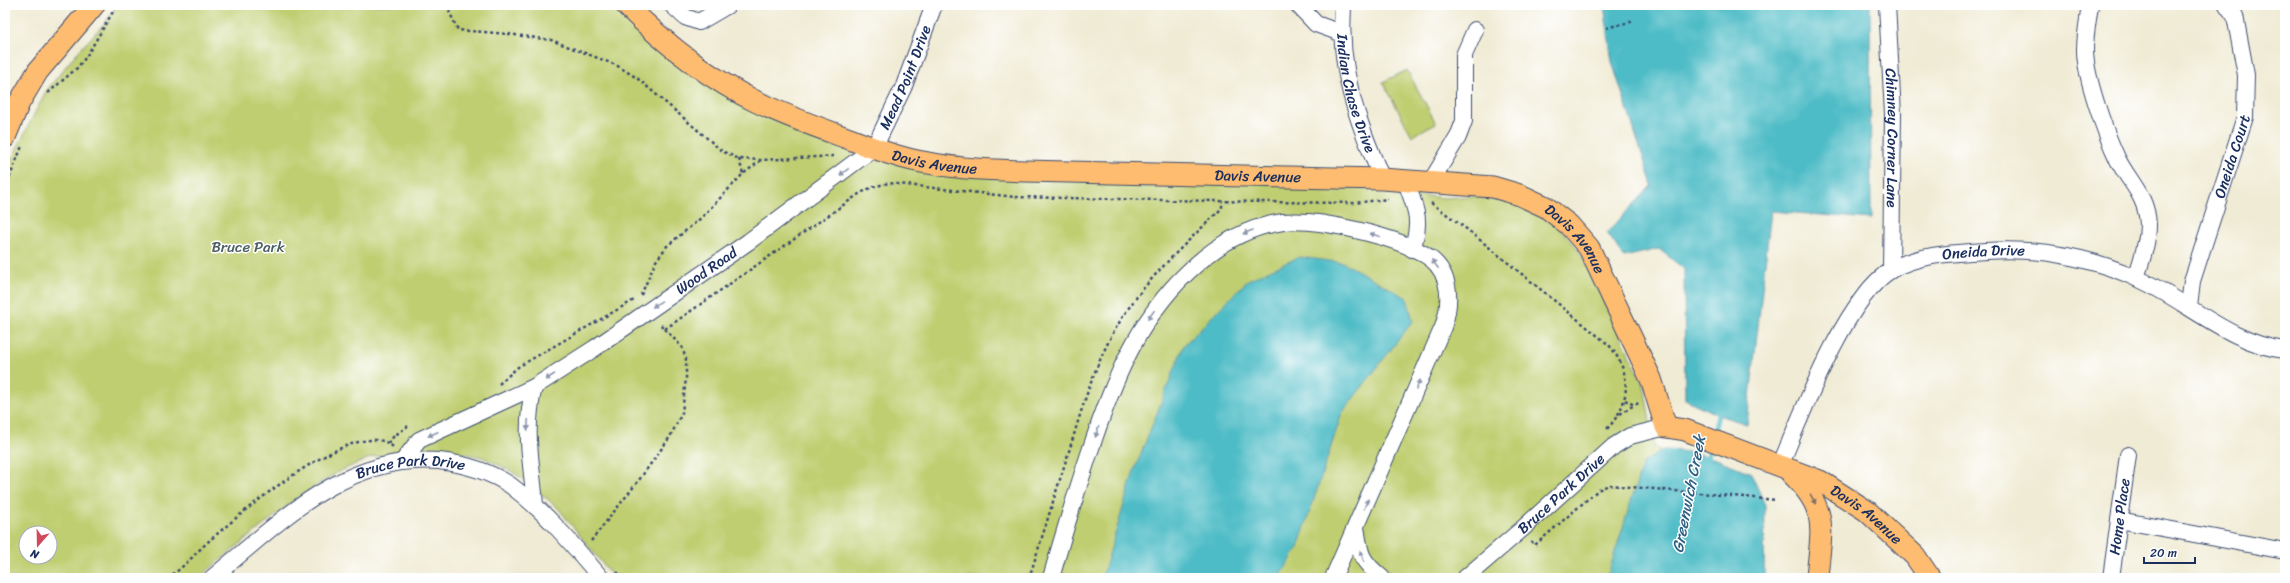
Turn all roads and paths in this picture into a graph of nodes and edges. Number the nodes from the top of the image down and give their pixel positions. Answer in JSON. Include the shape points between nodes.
{"nodes":[{"id":1,"x":94,"y":5,"type":"edge"},
{"id":2,"x":117,"y":5,"type":"edge"},
{"id":3,"x":446,"y":5,"type":"edge"},
{"id":4,"x":626,"y":5,"type":"edge"},
{"id":5,"x":672,"y":5,"type":"edge"},
{"id":6,"x":728,"y":5,"type":"edge"},
{"id":7,"x":934,"y":5,"type":"edge"},
{"id":8,"x":1298,"y":5,"type":"edge"},
{"id":9,"x":1343,"y":5,"type":"edge"},
{"id":10,"x":1887,"y":5,"type":"edge"},
{"id":11,"x":2090,"y":5,"type":"edge"},
{"id":12,"x":2227,"y":5,"type":"edge"},
{"id":13,"x":1634,"y":22,"type":"dead end"},
{"id":14,"x":1606,"y":28,"type":"dead end"},
{"id":15,"x":1475,"y":30,"type":"dead end"},
{"id":16,"x":1341,"y":33,"type":"junction"},
{"id":17,"x":46,"y":95,"type":"dead end"},
{"id":18,"x":14,"y":141,"type":"edge"},
{"id":19,"x":874,"y":148,"type":"junction"},
{"id":20,"x":841,"y":155,"type":"dead end"},
{"id":21,"x":739,"y":159,"type":"junction"},
{"id":22,"x":761,"y":160,"type":"junction"},
{"id":23,"x":743,"y":174,"type":"junction"},
{"id":24,"x":1382,"y":179,"type":"junction"},
{"id":25,"x":1430,"y":183,"type":"junction"},
{"id":26,"x":5,"y":189,"type":"edge"},
{"id":27,"x":1409,"y":189,"type":"junction"},
{"id":28,"x":1412,"y":249,"type":"junction"},
{"id":29,"x":1891,"y":270,"type":"junction"},
{"id":30,"x":2136,"y":278,"type":"junction"},
{"id":31,"x":2189,"y":306,"type":"junction"},
{"id":32,"x":656,"y":319,"type":"dead end"},
{"id":33,"x":665,"y":329,"type":"junction"},
{"id":34,"x":2285,"y":350,"type":"edge"},
{"id":35,"x":534,"y":387,"type":"junction"},
{"id":36,"x":494,"y":388,"type":"dead end"},
{"id":37,"x":1625,"y":400,"type":"junction"},
{"id":38,"x":1641,"y":403,"type":"dead end"},
{"id":39,"x":1634,"y":405,"type":"junction"},
{"id":40,"x":1620,"y":414,"type":"junction"},
{"id":41,"x":410,"y":426,"type":"dead end"},
{"id":42,"x":1676,"y":428,"type":"junction"},
{"id":43,"x":1604,"y":432,"type":"dead end"},
{"id":44,"x":388,"y":443,"type":"junction"},
{"id":45,"x":2128,"y":456,"type":"dead end"},
{"id":46,"x":403,"y":461,"type":"junction"},
{"id":47,"x":1784,"y":468,"type":"junction"},
{"id":48,"x":1777,"y":500,"type":"dead end"},
{"id":49,"x":535,"y":506,"type":"junction"},
{"id":50,"x":2119,"y":520,"type":"junction"},
{"id":51,"x":1356,"y":527,"type":"junction"},
{"id":52,"x":1527,"y":536,"type":"dead end"},
{"id":53,"x":590,"y":540,"type":"dead end"},
{"id":54,"x":2285,"y":551,"type":"edge"},
{"id":55,"x":167,"y":578,"type":"edge"},
{"id":56,"x":212,"y":578,"type":"edge"},
{"id":57,"x":601,"y":578,"type":"edge"},
{"id":58,"x":1051,"y":578,"type":"edge"},
{"id":59,"x":1333,"y":578,"type":"edge"},
{"id":60,"x":1382,"y":578,"type":"edge"},
{"id":61,"x":1465,"y":578,"type":"edge"},
{"id":62,"x":1817,"y":578,"type":"edge"},
{"id":63,"x":1930,"y":578,"type":"edge"},
{"id":64,"x":2111,"y":578,"type":"edge"}],
"edges":[{"from":1,"to":18,"type":"main road","via":[[38,71],[19,103]]},
{"from":2,"to":17,"type":"path","via":[[86,57]]},
{"from":3,"to":21,"type":"path","via":[[458,30],[551,40],[616,64],[638,78],[722,151]]},
{"from":4,"to":19,"type":"main road","name":"Davis Avenue","via":[[660,36],[716,79],[763,105]]},
{"from":5,"to":6,"type":"street","via":[[685,17],[699,22]]},
{"from":7,"to":19,"type":"street","name":"Mead Point Drive","via":[[904,86]]},
{"from":8,"to":16,"type":"street","via":[[1316,24]]},
{"from":9,"to":16,"type":"street","name":"Indian Chase Drive"},
{"from":10,"to":29,"type":"street","name":"Chimney Corner Lane","via":[[1894,114]]},
{"from":11,"to":30,"type":"street","via":[[2085,52],[2092,85],[2107,135],[2119,162],[2140,192],[2148,225]]},
{"from":12,"to":31,"type":"street","name":"Oneida Court","via":[[2235,16],[2246,75],[2245,117],[2192,281]]},
{"from":13,"to":14,"type":"path"},
{"from":15,"to":25,"type":"street","via":[[1464,55],[1464,121],[1458,137]]},
{"from":16,"to":24,"type":"street","name":"Indian Chase Drive","via":[[1347,83],[1362,130]]},
{"from":18,"to":26,"type":"path"},
{"from":19,"to":24,"type":"main road","name":"Davis Avenue","via":[[927,163],[976,170]]},
{"from":19,"to":35,"type":"street","name":"Wood Road","one_way":true,"via":[[748,242]]},
{"from":20,"to":22,"type":"path"},
{"from":21,"to":22,"type":"path"},
{"from":21,"to":23,"type":"path"},
{"from":22,"to":23,"type":"path"},
{"from":23,"to":36,"type":"path","via":[[706,213],[667,246],[656,261],[640,298],[518,367]]},
{"from":24,"to":27,"type":"main road","name":"Davis Avenue"},
{"from":25,"to":27,"type":"main road","name":"Davis Avenue"},
{"from":25,"to":42,"type":"main road","name":"Davis Avenue","via":[[1493,187],[1520,195],[1546,207],[1569,225],[1589,248]]},
{"from":27,"to":28,"type":"street","via":[[1417,215],[1418,231]]},
{"from":27,"to":33,"type":"path","via":[[1354,203],[1014,197],[889,183],[872,186]]},
{"from":27,"to":37,"type":"path","via":[[1464,227],[1609,345],[1617,354],[1625,375]]},
{"from":51,"to":28,"type":"street","one_way":true,"via":[[1448,312],[1449,295],[1444,276],[1430,259]]},
{"from":28,"to":58,"type":"street","one_way":true,"via":[[1374,234],[1307,221],[1283,222],[1233,237],[1188,272],[1161,300],[1124,359],[1107,402]]},
{"from":29,"to":30,"type":"street","name":"Oneida Drive","via":[[1928,257],[1954,253],[2021,250],[2059,254]]},
{"from":29,"to":47,"type":"street","name":"Oneida Drive","via":[[1867,292],[1831,352]]},
{"from":30,"to":31,"type":"street","name":"Oneida Drive"},
{"from":31,"to":34,"type":"street","name":"Oneida Drive","via":[[2256,345]]},
{"from":32,"to":33,"type":"path"},
{"from":33,"to":53,"type":"path","via":[[682,347],[686,359],[682,413],[670,437],[640,480]]},
{"from":35,"to":46,"type":"street","name":"Wood Road","one_way":true,"via":[[419,440]]},
{"from":35,"to":49,"type":"street","one_way":true,"via":[[529,408],[528,447]]},
{"from":37,"to":39,"type":"path"},
{"from":37,"to":40,"type":"path"},
{"from":38,"to":39,"type":"path"},
{"from":39,"to":40,"type":"path"},
{"from":40,"to":43,"type":"path"},
{"from":41,"to":44,"type":"path"},
{"from":42,"to":47,"type":"main road","name":"Davis Avenue","via":[[1752,454]]},
{"from":42,"to":61,"type":"street","name":"Bruce Park Drive","via":[[1630,436],[1614,446]]},
{"from":44,"to":46,"type":"path"},
{"from":44,"to":55,"type":"path","via":[[371,439],[351,443],[317,458],[211,539]]},
{"from":45,"to":50,"type":"street","name":"Home Place"},
{"from":46,"to":49,"type":"street","name":"Bruce Park Drive","via":[[425,460],[469,466],[509,485]]},
{"from":46,"to":56,"type":"street","name":"Bruce Park Drive","via":[[370,468],[341,480],[305,502]]},
{"from":47,"to":62,"type":"main road","name":"Davis Avenue","one_way":true,"via":[[1808,489],[1820,515]]},
{"from":47,"to":63,"type":"main road","name":"Davis Avenue","via":[[1820,481],[1867,511],[1915,556]]},
{"from":48,"to":52,"type":"path","via":[[1609,485],[1598,490],[1535,545]]},
{"from":49,"to":57,"type":"street","name":"Bruce Park Drive"},
{"from":50,"to":54,"type":"street"},
{"from":50,"to":64,"type":"street","name":"Home Place"},
{"from":51,"to":59,"type":"street"},
{"from":60,"to":51,"type":"street","one_way":true,"via":[[1365,563]]}]}
